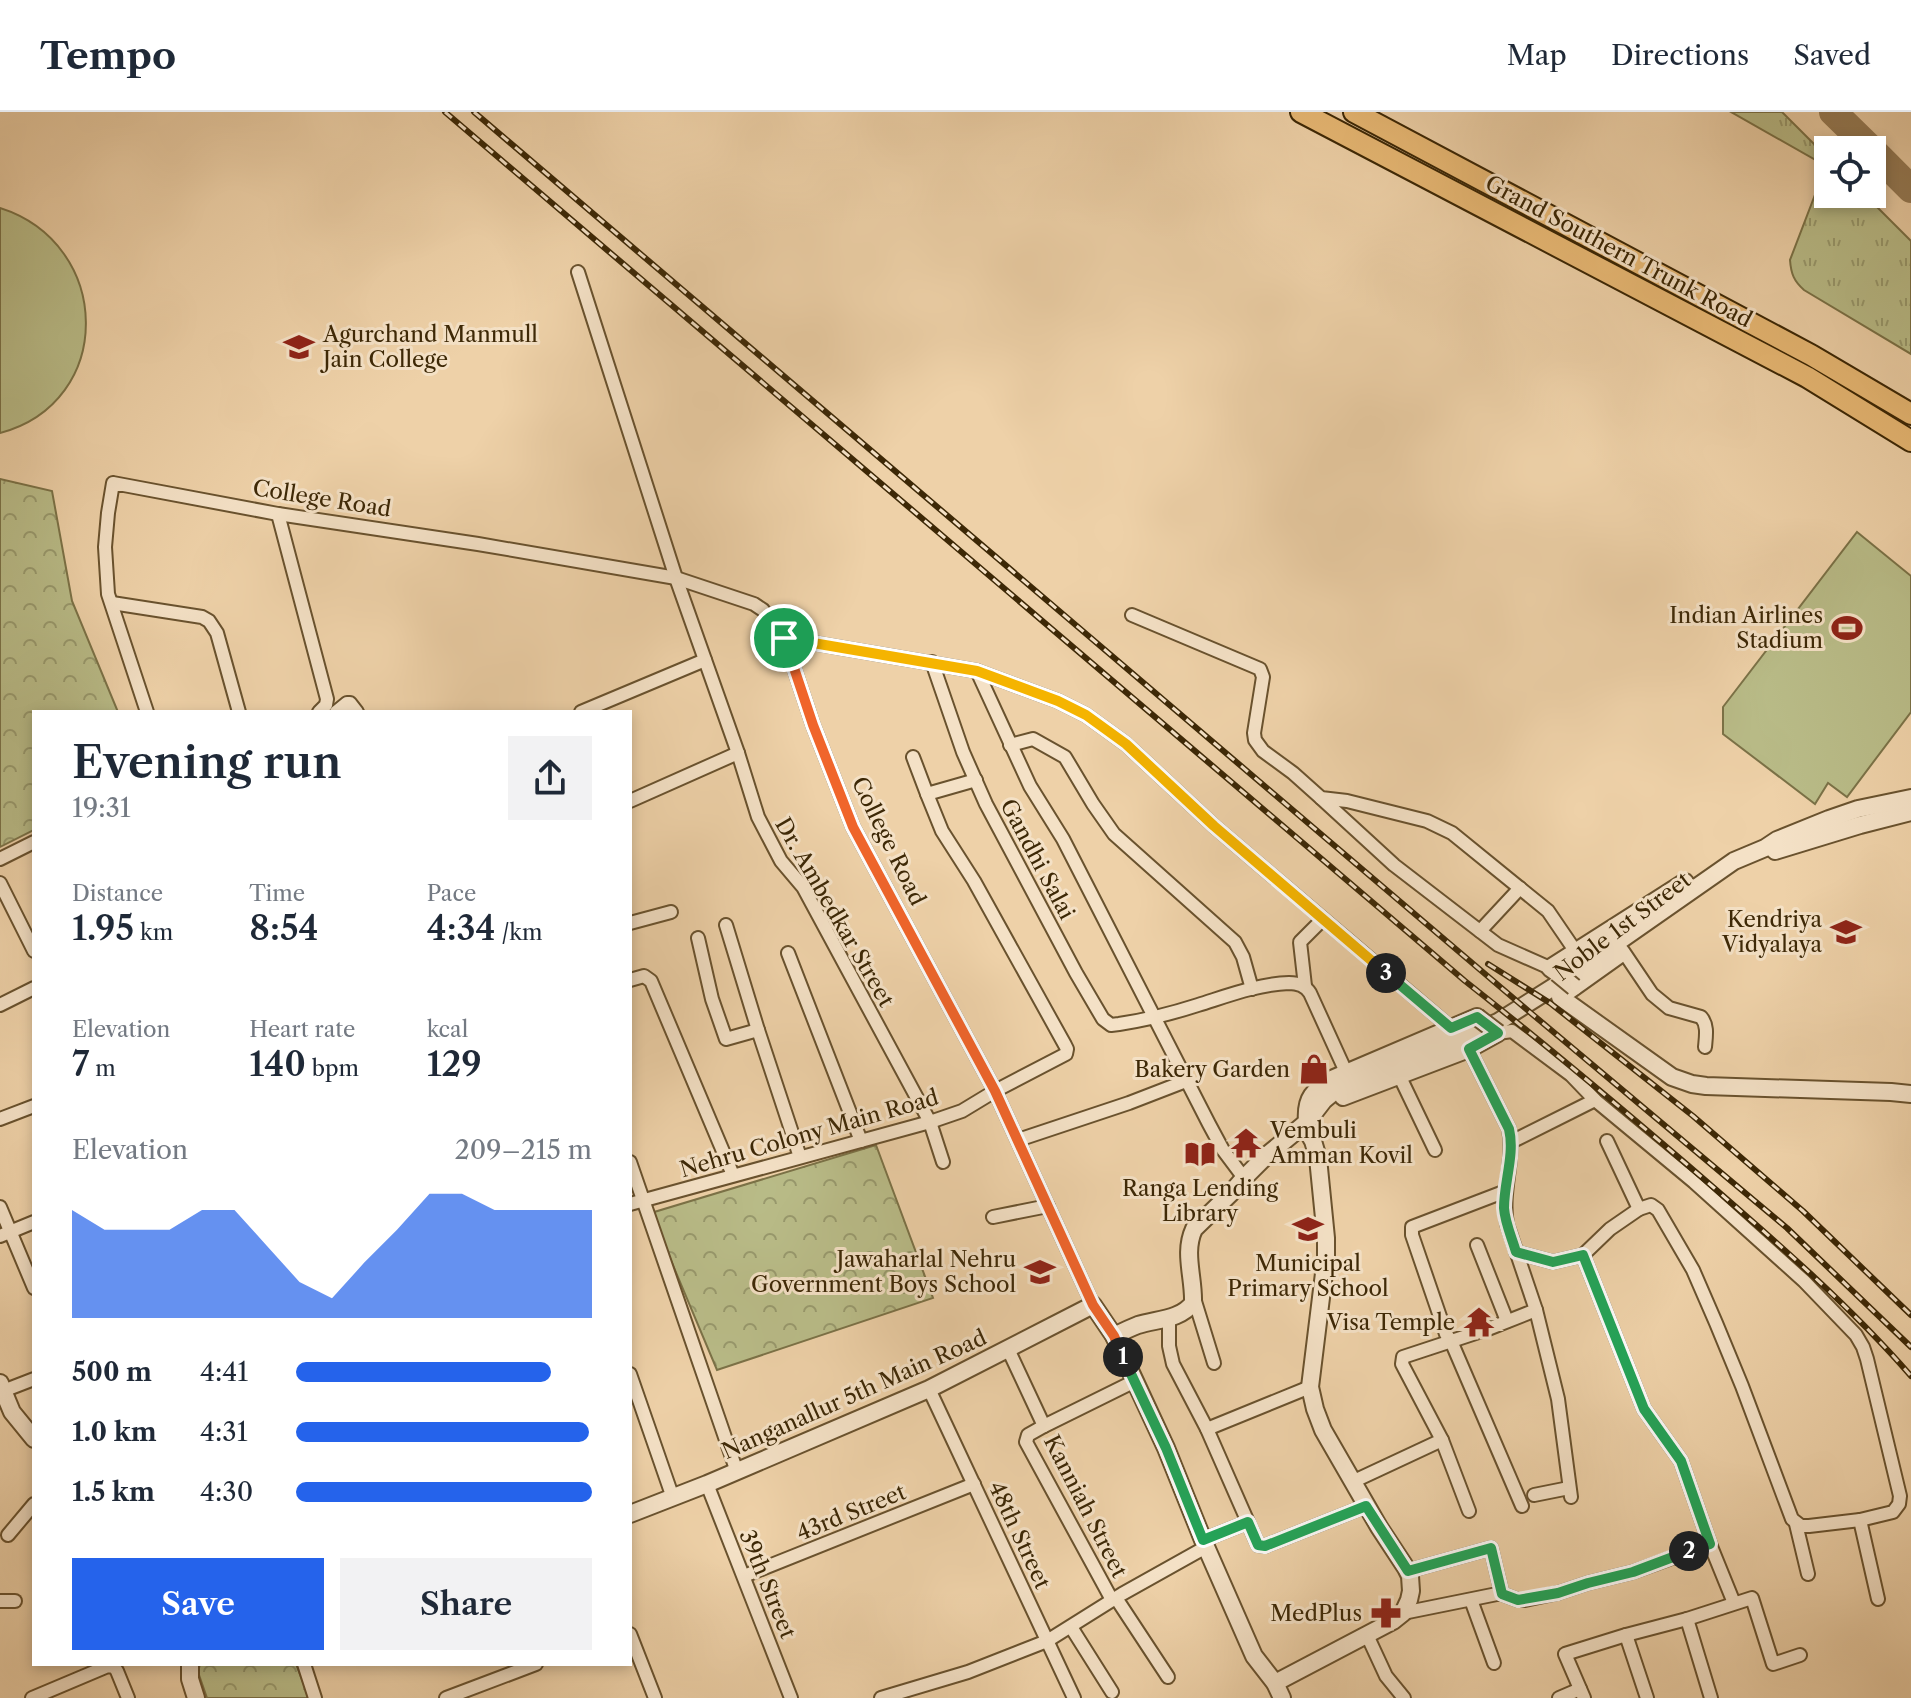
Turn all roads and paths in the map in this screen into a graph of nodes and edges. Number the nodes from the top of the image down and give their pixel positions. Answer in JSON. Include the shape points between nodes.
{"nodes":[{"id":1,"x":1301,"y":112,"type":"edge"},
{"id":2,"x":1354,"y":112,"type":"edge"},
{"id":3,"x":578,"y":272,"type":"dead end"},
{"id":4,"x":1911,"y":414,"type":"edge"},
{"id":5,"x":1911,"y":441,"type":"edge"},
{"id":6,"x":278,"y":514,"type":"junction"},
{"id":7,"x":676,"y":578,"type":"junction"},
{"id":8,"x":112,"y":603,"type":"junction"},
{"id":9,"x":1132,"y":615,"type":"dead end"},
{"id":10,"x":784,"y":638,"type":"junction"},
{"id":11,"x":705,"y":660,"type":"junction"},
{"id":12,"x":932,"y":662,"type":"junction"},
{"id":13,"x":977,"y":671,"type":"junction"},
{"id":14,"x":146,"y":710,"type":"edge"},
{"id":15,"x":238,"y":710,"type":"edge"},
{"id":16,"x":326,"y":710,"type":"edge"},
{"id":17,"x":329,"y":710,"type":"edge"},
{"id":18,"x":355,"y":710,"type":"edge"},
{"id":19,"x":586,"y":710,"type":"edge"},
{"id":20,"x":1010,"y":745,"type":"junction"},
{"id":21,"x":738,"y":753,"type":"junction"},
{"id":22,"x":913,"y":757,"type":"dead end"},
{"id":23,"x":976,"y":780,"type":"junction"},
{"id":24,"x":927,"y":794,"type":"junction"},
{"id":25,"x":1321,"y":798,"type":"junction"},
{"id":26,"x":1911,"y":798,"type":"edge"},
{"id":27,"x":632,"y":800,"type":"edge"},
{"id":28,"x":1911,"y":812,"type":"edge"},
{"id":29,"x":32,"y":843,"type":"edge"},
{"id":30,"x":1765,"y":848,"type":"junction"},
{"id":31,"x":0,"y":859,"type":"edge"},
{"id":32,"x":1734,"y":861,"type":"junction"},
{"id":33,"x":0,"y":883,"type":"edge"},
{"id":34,"x":1520,"y":888,"type":"junction"},
{"id":35,"x":671,"y":912,"type":"dead end"},
{"id":36,"x":1322,"y":920,"type":"junction"},
{"id":37,"x":632,"y":922,"type":"edge"},
{"id":38,"x":726,"y":925,"type":"dead end"},
{"id":39,"x":1480,"y":931,"type":"junction"},
{"id":40,"x":698,"y":938,"type":"dead end"},
{"id":41,"x":32,"y":947,"type":"edge"},
{"id":42,"x":1623,"y":951,"type":"junction"},
{"id":43,"x":1576,"y":952,"type":"junction"},
{"id":44,"x":788,"y":953,"type":"dead end"},
{"id":45,"x":1554,"y":971,"type":"junction"},
{"id":46,"x":632,"y":979,"type":"edge"},
{"id":47,"x":1305,"y":986,"type":"junction"},
{"id":48,"x":1574,"y":987,"type":"junction"},
{"id":49,"x":32,"y":989,"type":"edge"},
{"id":50,"x":1252,"y":989,"type":"junction"},
{"id":51,"x":0,"y":1005,"type":"edge"},
{"id":52,"x":1153,"y":1017,"type":"junction"},
{"id":53,"x":1451,"y":1028,"type":"junction"},
{"id":54,"x":758,"y":1030,"type":"junction"},
{"id":55,"x":1498,"y":1033,"type":"junction"},
{"id":56,"x":1705,"y":1047,"type":"dead end"},
{"id":57,"x":1469,"y":1049,"type":"junction"},
{"id":58,"x":1346,"y":1072,"type":"junction"},
{"id":59,"x":1399,"y":1075,"type":"junction"},
{"id":60,"x":1186,"y":1081,"type":"junction"},
{"id":61,"x":995,"y":1091,"type":"junction"},
{"id":62,"x":1911,"y":1094,"type":"edge"},
{"id":63,"x":1595,"y":1100,"type":"junction"},
{"id":64,"x":32,"y":1107,"type":"edge"},
{"id":65,"x":0,"y":1119,"type":"edge"},
{"id":66,"x":930,"y":1122,"type":"junction"},
{"id":67,"x":1306,"y":1124,"type":"junction"},
{"id":68,"x":1018,"y":1140,"type":"junction"},
{"id":69,"x":861,"y":1141,"type":"junction"},
{"id":70,"x":1607,"y":1141,"type":"dead end"},
{"id":71,"x":1511,"y":1142,"type":"junction"},
{"id":72,"x":1435,"y":1150,"type":"dead end"},
{"id":73,"x":800,"y":1157,"type":"junction"},
{"id":74,"x":943,"y":1162,"type":"dead end"},
{"id":75,"x":632,"y":1175,"type":"edge"},
{"id":76,"x":733,"y":1175,"type":"junction"},
{"id":77,"x":1244,"y":1178,"type":"junction"},
{"id":78,"x":1506,"y":1191,"type":"junction"},
{"id":79,"x":636,"y":1202,"type":"edge"},
{"id":80,"x":1048,"y":1206,"type":"junction"},
{"id":81,"x":0,"y":1207,"type":"edge"},
{"id":82,"x":1639,"y":1209,"type":"junction"},
{"id":83,"x":993,"y":1217,"type":"dead end"},
{"id":84,"x":32,"y":1223,"type":"edge"},
{"id":85,"x":5,"y":1234,"type":"edge"},
{"id":86,"x":1477,"y":1245,"type":"dead end"},
{"id":87,"x":1516,"y":1252,"type":"junction"},
{"id":88,"x":1583,"y":1255,"type":"junction"},
{"id":89,"x":32,"y":1284,"type":"edge"},
{"id":90,"x":1193,"y":1299,"type":"junction"},
{"id":91,"x":1093,"y":1305,"type":"junction"},
{"id":92,"x":1536,"y":1310,"type":"junction"},
{"id":93,"x":1169,"y":1317,"type":"junction"},
{"id":94,"x":1507,"y":1321,"type":"junction"},
{"id":95,"x":1114,"y":1336,"type":"junction"},
{"id":96,"x":1451,"y":1341,"type":"junction"},
{"id":97,"x":1008,"y":1349,"type":"junction"},
{"id":98,"x":1214,"y":1363,"type":"dead end"},
{"id":99,"x":32,"y":1380,"type":"edge"},
{"id":100,"x":632,"y":1380,"type":"edge"},
{"id":101,"x":1135,"y":1381,"type":"junction"},
{"id":102,"x":2,"y":1387,"type":"edge"},
{"id":103,"x":1310,"y":1387,"type":"junction"},
{"id":104,"x":929,"y":1389,"type":"junction"},
{"id":105,"x":6,"y":1415,"type":"edge"},
{"id":106,"x":1044,"y":1426,"type":"junction"},
{"id":107,"x":1207,"y":1429,"type":"junction"},
{"id":108,"x":32,"y":1437,"type":"edge"},
{"id":109,"x":1442,"y":1440,"type":"junction"},
{"id":110,"x":737,"y":1472,"type":"junction"},
{"id":111,"x":1352,"y":1482,"type":"junction"},
{"id":112,"x":707,"y":1484,"type":"junction"},
{"id":113,"x":974,"y":1484,"type":"junction"},
{"id":114,"x":1534,"y":1495,"type":"dead end"},
{"id":115,"x":1905,"y":1496,"type":"edge"},
{"id":116,"x":673,"y":1498,"type":"junction"},
{"id":117,"x":32,"y":1506,"type":"edge"},
{"id":118,"x":1366,"y":1506,"type":"junction"},
{"id":119,"x":1522,"y":1506,"type":"dead end"},
{"id":120,"x":1469,"y":1511,"type":"dead end"},
{"id":121,"x":632,"y":1513,"type":"edge"},
{"id":122,"x":1860,"y":1520,"type":"junction"},
{"id":123,"x":1248,"y":1522,"type":"junction"},
{"id":124,"x":1796,"y":1524,"type":"junction"},
{"id":125,"x":8,"y":1535,"type":"dead end"},
{"id":126,"x":1204,"y":1544,"type":"junction"},
{"id":127,"x":1710,"y":1544,"type":"junction"},
{"id":128,"x":1408,"y":1571,"type":"junction"},
{"id":129,"x":1808,"y":1574,"type":"dead end"},
{"id":130,"x":744,"y":1576,"type":"junction"},
{"id":131,"x":1502,"y":1594,"type":"junction"},
{"id":132,"x":1114,"y":1599,"type":"junction"},
{"id":133,"x":1878,"y":1599,"type":"dead end"},
{"id":134,"x":1471,"y":1600,"type":"junction"},
{"id":135,"x":0,"y":1601,"type":"edge"},
{"id":136,"x":15,"y":1601,"type":"dead end"},
{"id":137,"x":1734,"y":1603,"type":"junction"},
{"id":138,"x":1403,"y":1613,"type":"junction"},
{"id":139,"x":1687,"y":1619,"type":"junction"},
{"id":140,"x":1071,"y":1627,"type":"junction"},
{"id":141,"x":1367,"y":1635,"type":"junction"},
{"id":142,"x":1626,"y":1635,"type":"junction"},
{"id":143,"x":632,"y":1639,"type":"edge"},
{"id":144,"x":1047,"y":1641,"type":"junction"},
{"id":145,"x":1800,"y":1655,"type":"dead end"},
{"id":146,"x":1494,"y":1663,"type":"dead end"},
{"id":147,"x":190,"y":1666,"type":"edge"},
{"id":148,"x":305,"y":1666,"type":"edge"},
{"id":149,"x":531,"y":1666,"type":"edge"},
{"id":150,"x":1168,"y":1677,"type":"dead end"},
{"id":151,"x":1278,"y":1691,"type":"edge"},
{"id":152,"x":1112,"y":1692,"type":"dead end"},
{"id":153,"x":1582,"y":1693,"type":"edge"},
{"id":154,"x":52,"y":1694,"type":"edge"},
{"id":155,"x":32,"y":1698,"type":"edge"},
{"id":156,"x":128,"y":1698,"type":"edge"},
{"id":157,"x":196,"y":1698,"type":"edge"},
{"id":158,"x":315,"y":1698,"type":"edge"},
{"id":159,"x":446,"y":1698,"type":"edge"},
{"id":160,"x":655,"y":1698,"type":"edge"},
{"id":161,"x":791,"y":1698,"type":"edge"},
{"id":162,"x":881,"y":1698,"type":"edge"},
{"id":163,"x":1074,"y":1698,"type":"edge"},
{"id":164,"x":1404,"y":1698,"type":"edge"},
{"id":165,"x":1559,"y":1698,"type":"edge"},
{"id":166,"x":1647,"y":1698,"type":"edge"},
{"id":167,"x":1711,"y":1698,"type":"edge"}],
"edges":[{"from":1,"to":5,"type":"main road","name":"Grand Southern Trunk Road","via":[[1807,377]]},
{"from":2,"to":4,"type":"main road","name":"Grand Southern Trunk Road","via":[[1811,355]]},
{"from":3,"to":7,"type":"street","name":"Dr. Ambedkar Street"},
{"from":6,"to":7,"type":"street","name":"College Road"},
{"from":6,"to":8,"type":"street","name":"College Road","via":[[113,483],[105,547]]},
{"from":6,"to":16,"type":"street"},
{"from":7,"to":10,"type":"street","name":"College Road","via":[[754,604]]},
{"from":7,"to":11,"type":"street","name":"Dr. Ambedkar Street"},
{"from":8,"to":14,"type":"street"},
{"from":8,"to":15,"type":"street","via":[[209,621]]},
{"from":9,"to":25,"type":"street","via":[[1260,669],[1255,740]]},
{"from":10,"to":12,"type":"street"},
{"from":10,"to":61,"type":"street","name":"College Road","via":[[853,827]]},
{"from":11,"to":19,"type":"street"},
{"from":11,"to":21,"type":"street","name":"Dr. Ambedkar Street"},
{"from":12,"to":13,"type":"street"},
{"from":12,"to":23,"type":"street","name":"Gandhi Salai"},
{"from":13,"to":20,"type":"street","name":"Gandhi Salai"},
{"from":13,"to":36,"type":"street","via":[[1086,715],[1126,744]]},
{"from":17,"to":18,"type":"street","via":[[350,703]]},
{"from":20,"to":50,"type":"street","via":[[1033,739],[1065,757],[1114,834],[1235,942]]},
{"from":20,"to":52,"type":"street","name":"Gandhi Salai"},
{"from":21,"to":27,"type":"street"},
{"from":21,"to":66,"type":"street","name":"Dr. Ambedkar Street","via":[[769,839],[803,887]]},
{"from":22,"to":24,"type":"street"},
{"from":23,"to":24,"type":"street"},
{"from":23,"to":52,"type":"street","name":"Gandhi Salai","via":[[1103,1019],[1111,1025]]},
{"from":24,"to":61,"type":"street","name":"Nehru Colony Main Road","via":[[942,831],[1067,1049],[1064,1057]]},
{"from":25,"to":34,"type":"street","via":[[1438,825]]},
{"from":25,"to":39,"type":"street","via":[[1394,865]]},
{"from":26,"to":30,"type":"street","via":[[1858,809]]},
{"from":28,"to":30,"type":"street","via":[[1776,851]]},
{"from":29,"to":31,"type":"street"},
{"from":30,"to":32,"type":"street"},
{"from":32,"to":42,"type":"street","name":"Noble 1st Street","via":[[1729,875]]},
{"from":32,"to":43,"type":"street","via":[[1724,858]]},
{"from":32,"to":67,"type":"street","via":[[1498,1022],[1336,1090]]},
{"from":33,"to":41,"type":"street"},
{"from":34,"to":39,"type":"street"},
{"from":34,"to":43,"type":"street","via":[[1548,911]]},
{"from":35,"to":37,"type":"street"},
{"from":36,"to":47,"type":"street","via":[[1300,942]]},
{"from":36,"to":53,"type":"street"},
{"from":38,"to":54,"type":"street"},
{"from":39,"to":45,"type":"street"},
{"from":40,"to":54,"type":"street","via":[[726,1039]]},
{"from":42,"to":48,"type":"street","name":"Noble 1st Street"},
{"from":42,"to":56,"type":"street","via":[[1652,994],[1669,1008],[1704,1019]]},
{"from":43,"to":45,"type":"street"},
{"from":44,"to":69,"type":"street"},
{"from":45,"to":48,"type":"street","bridge":true},
{"from":46,"to":76,"type":"street","via":[[644,976],[651,981]]},
{"from":47,"to":50,"type":"street"},
{"from":47,"to":58,"type":"street"},
{"from":48,"to":62,"type":"street","name":"Noble 1st Street","via":[[1560,997],[1672,1077],[1692,1084]]},
{"from":49,"to":51,"type":"street"},
{"from":50,"to":52,"type":"street"},
{"from":52,"to":60,"type":"street","name":"Gandhi Salai"},
{"from":53,"to":55,"type":"street","bridge":true,"via":[[1477,1017]]},
{"from":53,"to":58,"type":"street"},
{"from":54,"to":73,"type":"street"},
{"from":55,"to":57,"type":"street"},
{"from":55,"to":63,"type":"street","via":[[1512,1031],[1521,1037]]},
{"from":57,"to":59,"type":"street"},
{"from":57,"to":71,"type":"street"},
{"from":58,"to":67,"type":"street","via":[[1309,1099]]},
{"from":59,"to":67,"type":"street","via":[[1345,1095]]},
{"from":59,"to":72,"type":"street"},
{"from":60,"to":68,"type":"street"},
{"from":60,"to":77,"type":"street","name":"Gandhi Salai"},
{"from":61,"to":66,"type":"street","name":"Nehru Colony Main Road"},
{"from":61,"to":68,"type":"street","name":"College Road"},
{"from":63,"to":71,"type":"street"},
{"from":63,"to":115,"type":"street","via":[[1804,1281],[1856,1335]]},
{"from":64,"to":65,"type":"street"},
{"from":66,"to":69,"type":"street","name":"Nehru Colony Main Road"},
{"from":66,"to":74,"type":"street","name":"Dr. Ambedkar Street"},
{"from":67,"to":77,"type":"street"},
{"from":67,"to":103,"type":"street","via":[[1318,1158],[1326,1238]]},
{"from":68,"to":80,"type":"street","name":"College Road"},
{"from":69,"to":73,"type":"street","name":"Nehru Colony Main Road"},
{"from":70,"to":82,"type":"street"},
{"from":71,"to":78,"type":"street"},
{"from":73,"to":76,"type":"street","name":"Nehru Colony Main Road"},
{"from":75,"to":79,"type":"street"},
{"from":76,"to":79,"type":"street","name":"Nehru Colony Main Road"},
{"from":77,"to":90,"type":"street","via":[[1190,1236]]},
{"from":78,"to":87,"type":"street","via":[[1504,1209]]},
{"from":78,"to":96,"type":"street","via":[[1412,1227]]},
{"from":79,"to":110,"type":"street"},
{"from":80,"to":83,"type":"street"},
{"from":80,"to":91,"type":"street","name":"College Road"},
{"from":81,"to":85,"type":"street"},
{"from":82,"to":88,"type":"street"},
{"from":82,"to":124,"type":"street","via":[[1651,1205],[1658,1210],[1693,1270]]},
{"from":84,"to":85,"type":"street"},
{"from":85,"to":89,"type":"street"},
{"from":86,"to":94,"type":"street"},
{"from":87,"to":88,"type":"street","via":[[1553,1262]]},
{"from":87,"to":92,"type":"street"},
{"from":88,"to":127,"type":"street","via":[[1644,1409],[1681,1461]]},
{"from":90,"to":93,"type":"street","via":[[1188,1309]]},
{"from":90,"to":98,"type":"street"},
{"from":91,"to":95,"type":"street","name":"College Road"},
{"from":91,"to":97,"type":"street","name":"Nanganallur 5th Main Road"},
{"from":92,"to":94,"type":"street"},
{"from":92,"to":114,"type":"street","via":[[1558,1399],[1570,1492]]},
{"from":93,"to":95,"type":"street"},
{"from":93,"to":107,"type":"street","via":[[1172,1360]]},
{"from":94,"to":96,"type":"street"},
{"from":95,"to":101,"type":"street","name":"College Road"},
{"from":96,"to":109,"type":"street","via":[[1403,1357],[1402,1364]]},
{"from":96,"to":119,"type":"street"},
{"from":97,"to":104,"type":"street","name":"Nanganallur 5th Main Road"},
{"from":97,"to":106,"type":"street","name":"Kanniah Street"},
{"from":99,"to":102,"type":"street"},
{"from":100,"to":116,"type":"street"},
{"from":101,"to":106,"type":"street"},
{"from":101,"to":126,"type":"street","name":"College Road"},
{"from":102,"to":105,"type":"street"},
{"from":103,"to":107,"type":"street"},
{"from":103,"to":111,"type":"street","via":[[1323,1430]]},
{"from":104,"to":110,"type":"street","name":"Nanganallur 5th Main Road"},
{"from":104,"to":113,"type":"street","name":"48th Street"},
{"from":105,"to":108,"type":"street"},
{"from":106,"to":132,"type":"street","name":"Kanniah Street","via":[[1026,1442]]},
{"from":107,"to":123,"type":"street"},
{"from":109,"to":111,"type":"street"},
{"from":109,"to":120,"type":"street"},
{"from":110,"to":112,"type":"street","name":"Nanganallur 5th Main Road"},
{"from":111,"to":118,"type":"street"},
{"from":112,"to":116,"type":"street","name":"Nanganallur 5th Main Road"},
{"from":112,"to":130,"type":"street","name":"39th Street"},
{"from":113,"to":130,"type":"street","name":"43rd Street"},
{"from":113,"to":144,"type":"street","name":"48th Street"},
{"from":115,"to":122,"type":"street","via":[[1893,1512]]},
{"from":116,"to":121,"type":"street","name":"Nanganallur 5th Main Road"},
{"from":117,"to":125,"type":"street"},
{"from":118,"to":123,"type":"street","via":[[1265,1546],[1258,1545]]},
{"from":118,"to":128,"type":"street"},
{"from":122,"to":124,"type":"street"},
{"from":122,"to":133,"type":"street"},
{"from":123,"to":126,"type":"street"},
{"from":124,"to":129,"type":"street"},
{"from":126,"to":132,"type":"street"},
{"from":126,"to":151,"type":"street","name":"College Road","via":[[1254,1656]]},
{"from":127,"to":131,"type":"street","via":[[1558,1593],[1518,1600]]},
{"from":127,"to":137,"type":"street"},
{"from":128,"to":131,"type":"street","via":[[1491,1548]]},
{"from":128,"to":138,"type":"street","via":[[1411,1591]]},
{"from":130,"to":161,"type":"street","name":"39th Street"},
{"from":131,"to":134,"type":"street"},
{"from":132,"to":140,"type":"street"},
{"from":132,"to":150,"type":"street"},
{"from":134,"to":138,"type":"street"},
{"from":134,"to":146,"type":"street"},
{"from":135,"to":136,"type":"street"},
{"from":137,"to":139,"type":"street"},
{"from":137,"to":145,"type":"street","via":[[1752,1598],[1773,1664]]},
{"from":138,"to":141,"type":"street"},
{"from":139,"to":142,"type":"street"},
{"from":139,"to":167,"type":"street"},
{"from":140,"to":144,"type":"street"},
{"from":140,"to":152,"type":"street"},
{"from":141,"to":151,"type":"street"},
{"from":141,"to":164,"type":"street","via":[[1386,1676]]},
{"from":142,"to":153,"type":"street","via":[[1565,1654]]},
{"from":142,"to":166,"type":"street"},
{"from":143,"to":160,"type":"street"},
{"from":144,"to":162,"type":"street"},
{"from":144,"to":163,"type":"street","name":"48th Street"},
{"from":147,"to":157,"type":"street"},
{"from":148,"to":158,"type":"street"},
{"from":149,"to":159,"type":"street"},
{"from":153,"to":165,"type":"street"},
{"from":154,"to":155,"type":"street"},
{"from":154,"to":156,"type":"street","via":[[111,1666]]}]}
